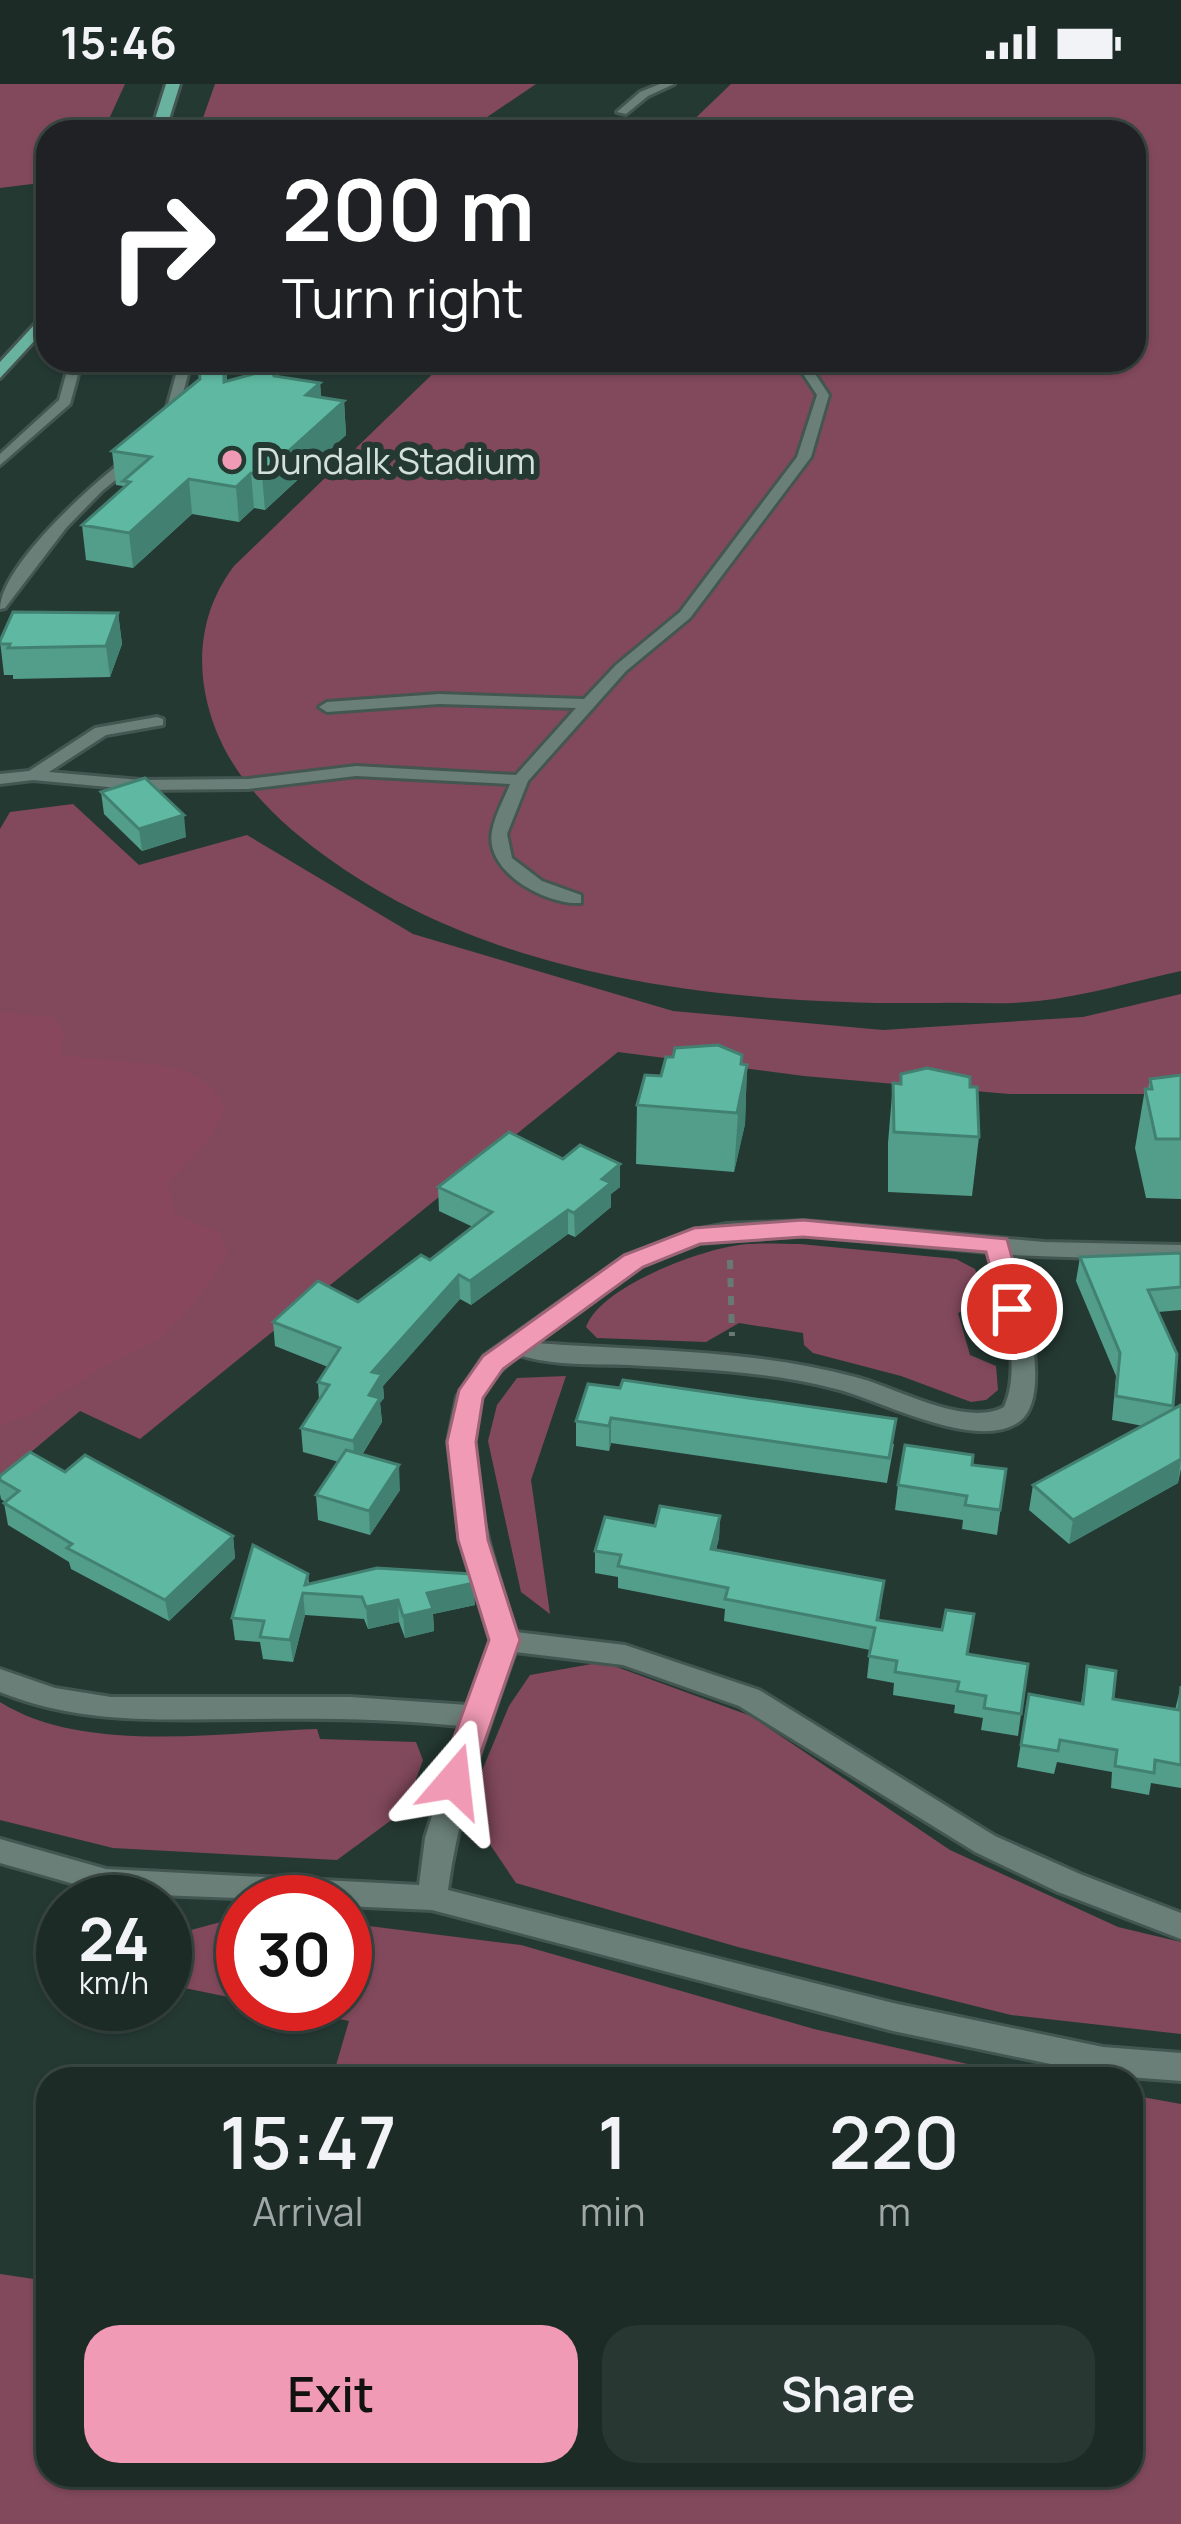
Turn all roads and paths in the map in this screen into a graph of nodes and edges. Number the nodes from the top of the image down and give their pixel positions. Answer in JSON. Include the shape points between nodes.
{"nodes":[{"id":1,"x":172,"y":84,"type":"edge"},
{"id":2,"x":669,"y":84,"type":"edge"},
{"id":3,"x":622,"y":112,"type":"dead end"},
{"id":4,"x":162,"y":120,"type":"edge"},
{"id":5,"x":36,"y":330,"type":"edge"},
{"id":6,"x":72,"y":372,"type":"edge"},
{"id":7,"x":183,"y":372,"type":"edge"},
{"id":8,"x":808,"y":372,"type":"edge"},
{"id":9,"x":0,"y":373,"type":"edge"},
{"id":10,"x":0,"y":461,"type":"edge"},
{"id":11,"x":0,"y":605,"type":"edge"},
{"id":12,"x":588,"y":704,"type":"junction"},
{"id":13,"x":328,"y":707,"type":"dead end"},
{"id":14,"x":157,"y":722,"type":"dead end"},
{"id":15,"x":33,"y":775,"type":"junction"},
{"id":16,"x":0,"y":779,"type":"edge"},
{"id":17,"x":520,"y":780,"type":"junction"},
{"id":18,"x":575,"y":899,"type":"dead end"},
{"id":19,"x":727,"y":1231,"type":"junction"},
{"id":20,"x":998,"y":1245,"type":"junction"},
{"id":21,"x":1181,"y":1253,"type":"edge"},
{"id":22,"x":514,"y":1346,"type":"junction"},
{"id":23,"x":731,"y":1364,"type":"junction"},
{"id":24,"x":505,"y":1640,"type":"junction"},
{"id":25,"x":0,"y":1680,"type":"edge"},
{"id":26,"x":474,"y":1718,"type":"junction"},
{"id":27,"x":0,"y":1851,"type":"edge"},
{"id":28,"x":432,"y":1898,"type":"junction"},
{"id":29,"x":1181,"y":1926,"type":"edge"},
{"id":30,"x":1181,"y":2067,"type":"edge"}],
"edges":[{"from":1,"to":4,"type":"main road"},
{"from":2,"to":3,"type":"lane"},
{"from":5,"to":9,"type":"main road"},
{"from":6,"to":10,"type":"lane","via":[[64,401]]},
{"from":7,"to":11,"type":"lane","via":[[172,418],[152,444],[114,472]]},
{"from":8,"to":12,"type":"lane","via":[[823,395],[804,457],[686,615]]},
{"from":12,"to":13,"type":"lane","via":[[439,699]]},
{"from":12,"to":17,"type":"lane"},
{"from":14,"to":15,"type":"lane","via":[[101,731]]},
{"from":15,"to":16,"type":"lane"},
{"from":15,"to":17,"type":"lane","via":[[140,785],[356,771]]},
{"from":17,"to":18,"type":"lane","via":[[499,833],[504,860],[536,885]]},
{"from":19,"to":20,"type":"street","via":[[803,1228]]},
{"from":19,"to":22,"type":"street","via":[[634,1261]]},
{"from":19,"to":23,"type":"path"},
{"from":20,"to":21,"type":"street"},
{"from":20,"to":23,"type":"street","via":[[1024,1388],[1019,1409],[1005,1420],[981,1425],[854,1385]]},
{"from":22,"to":23,"type":"street"},
{"from":22,"to":24,"type":"street","via":[[469,1397],[461,1442],[473,1540]]},
{"from":24,"to":26,"type":"street"},
{"from":24,"to":29,"type":"street","via":[[625,1655],[749,1698],[985,1844]]},
{"from":25,"to":26,"type":"street","via":[[74,1706],[123,1710],[415,1710]]},
{"from":26,"to":28,"type":"street"},
{"from":27,"to":28,"type":"street","via":[[106,1881]]},
{"from":28,"to":30,"type":"street","via":[[893,2018],[1103,2061]]}]}
